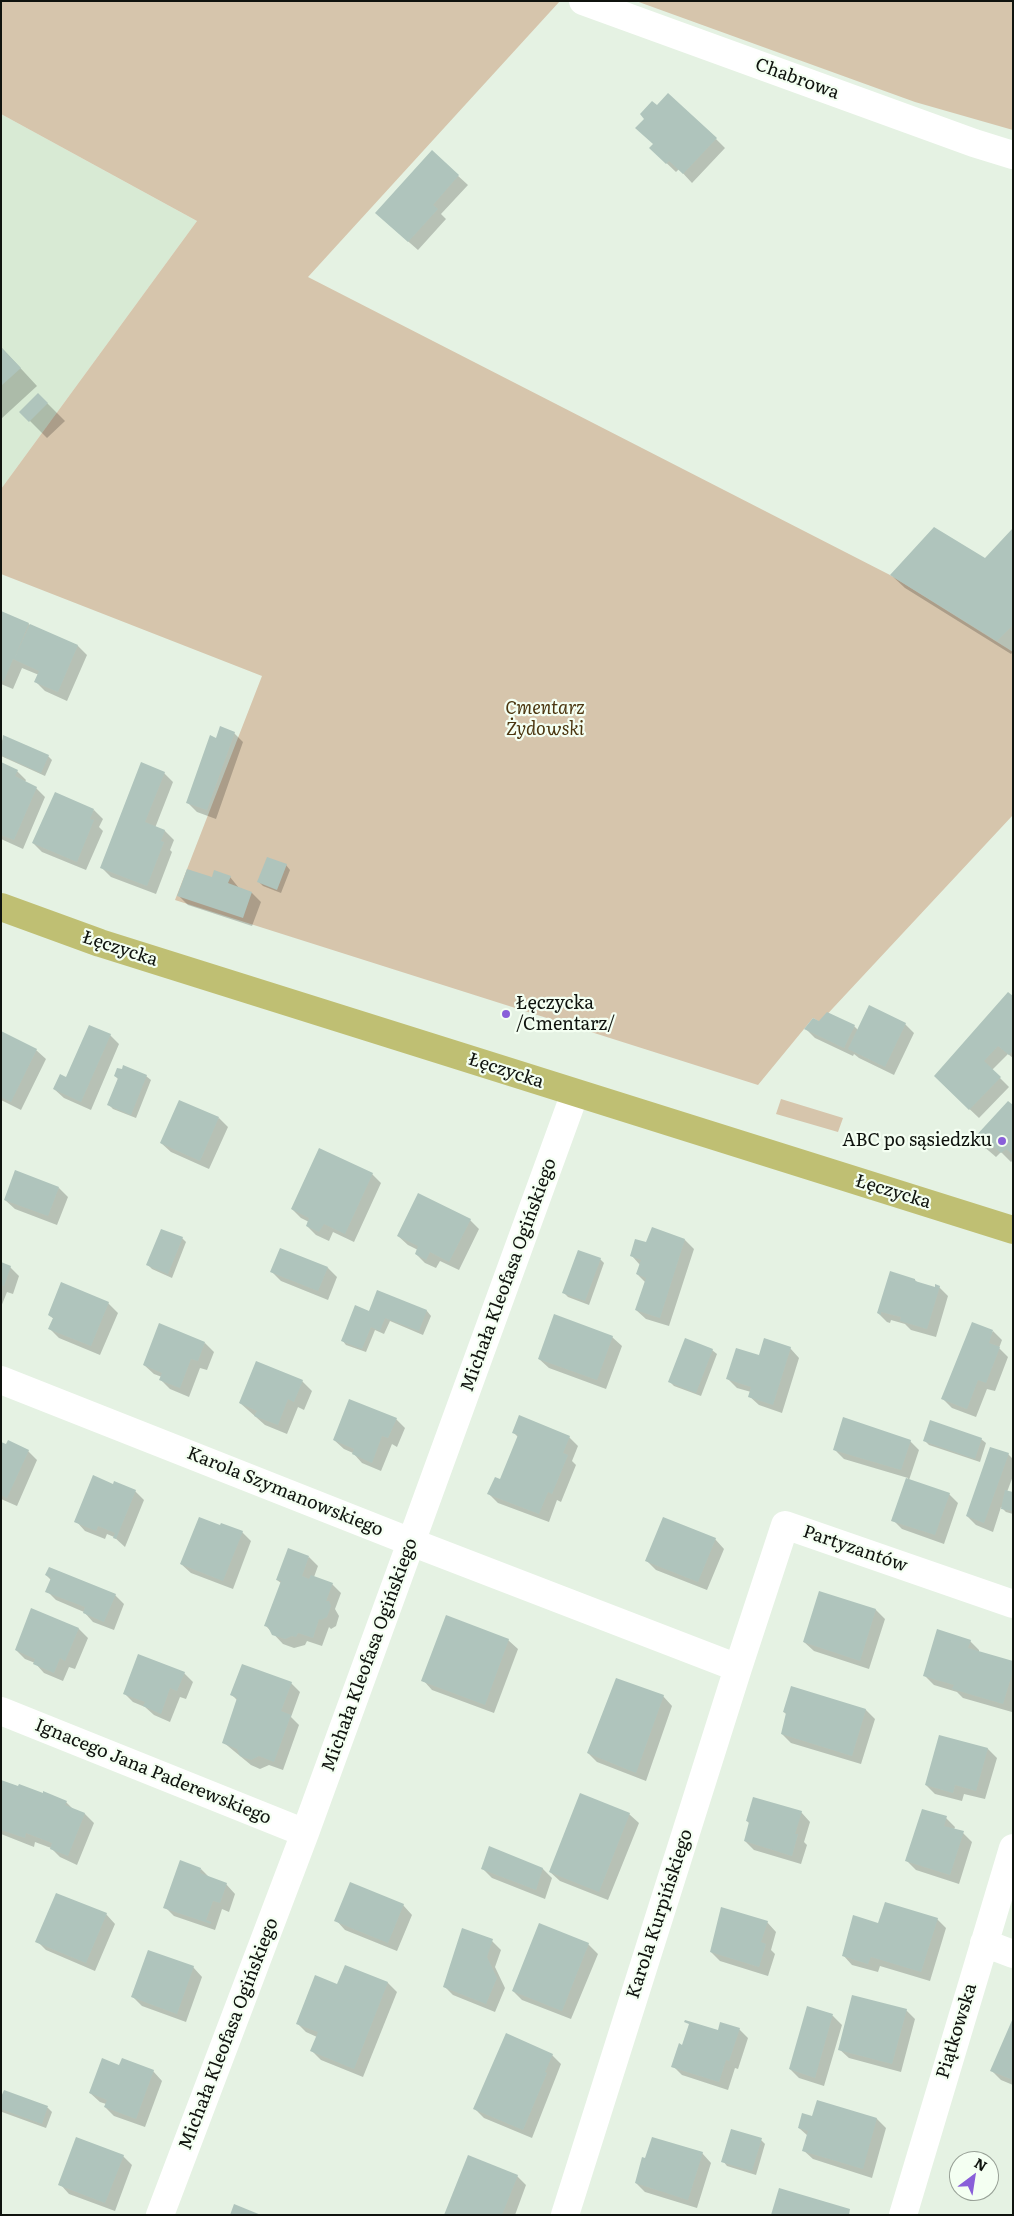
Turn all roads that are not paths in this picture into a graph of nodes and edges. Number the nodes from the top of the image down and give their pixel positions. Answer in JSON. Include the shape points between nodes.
{"nodes":[{"id":1,"x":583,"y":1,"type":"edge"},
{"id":2,"x":1013,"y":155,"type":"edge"},
{"id":3,"x":1,"y":908,"type":"edge"},
{"id":4,"x":575,"y":1093,"type":"junction"},
{"id":5,"x":1013,"y":1230,"type":"edge"},
{"id":6,"x":1,"y":1380,"type":"edge"},
{"id":7,"x":411,"y":1542,"type":"junction"},
{"id":8,"x":1013,"y":1604,"type":"edge"},
{"id":9,"x":756,"y":1613,"type":"joint"},
{"id":10,"x":738,"y":1668,"type":"junction"},
{"id":11,"x":1,"y":1711,"type":"edge"},
{"id":12,"x":305,"y":1833,"type":"junction"},
{"id":13,"x":1013,"y":1848,"type":"edge"},
{"id":14,"x":984,"y":1943,"type":"junction"},
{"id":15,"x":1013,"y":1954,"type":"edge"},
{"id":16,"x":160,"y":2215,"type":"edge"},
{"id":17,"x":565,"y":2215,"type":"edge"},
{"id":18,"x":903,"y":2215,"type":"edge"}],
"edges":[{"from":1,"to":2,"type":"street","name":"Chabrowa"},
{"from":3,"to":4,"type":"main road","name":"Łęczycka","via":[[100,943]]},
{"from":4,"to":5,"type":"main road","name":"Łęczycka"},
{"from":4,"to":7,"type":"street","name":"Michała Kleofasa Ogińskiego"},
{"from":6,"to":7,"type":"street","name":"Karola Szymanowskiego"},
{"from":7,"to":10,"type":"street","name":"Karola Szymanowskiego"},
{"from":7,"to":12,"type":"street","name":"Michała Kleofasa Ogińskiego"},
{"from":8,"to":9,"type":"street","name":"Partyzantów","via":[[785,1525]]},
{"from":9,"to":10,"type":"street","name":"Karola Kurpińskiego"},
{"from":10,"to":17,"type":"street","name":"Karola Kurpińskiego"},
{"from":11,"to":12,"type":"street","name":"Ignacego Jana Paderewskiego"},
{"from":12,"to":16,"type":"street","name":"Michała Kleofasa Ogińskiego"},
{"from":13,"to":14,"type":"street","name":"Piątkowska"},
{"from":14,"to":15,"type":"street"},
{"from":14,"to":18,"type":"street","name":"Piątkowska"}]}
